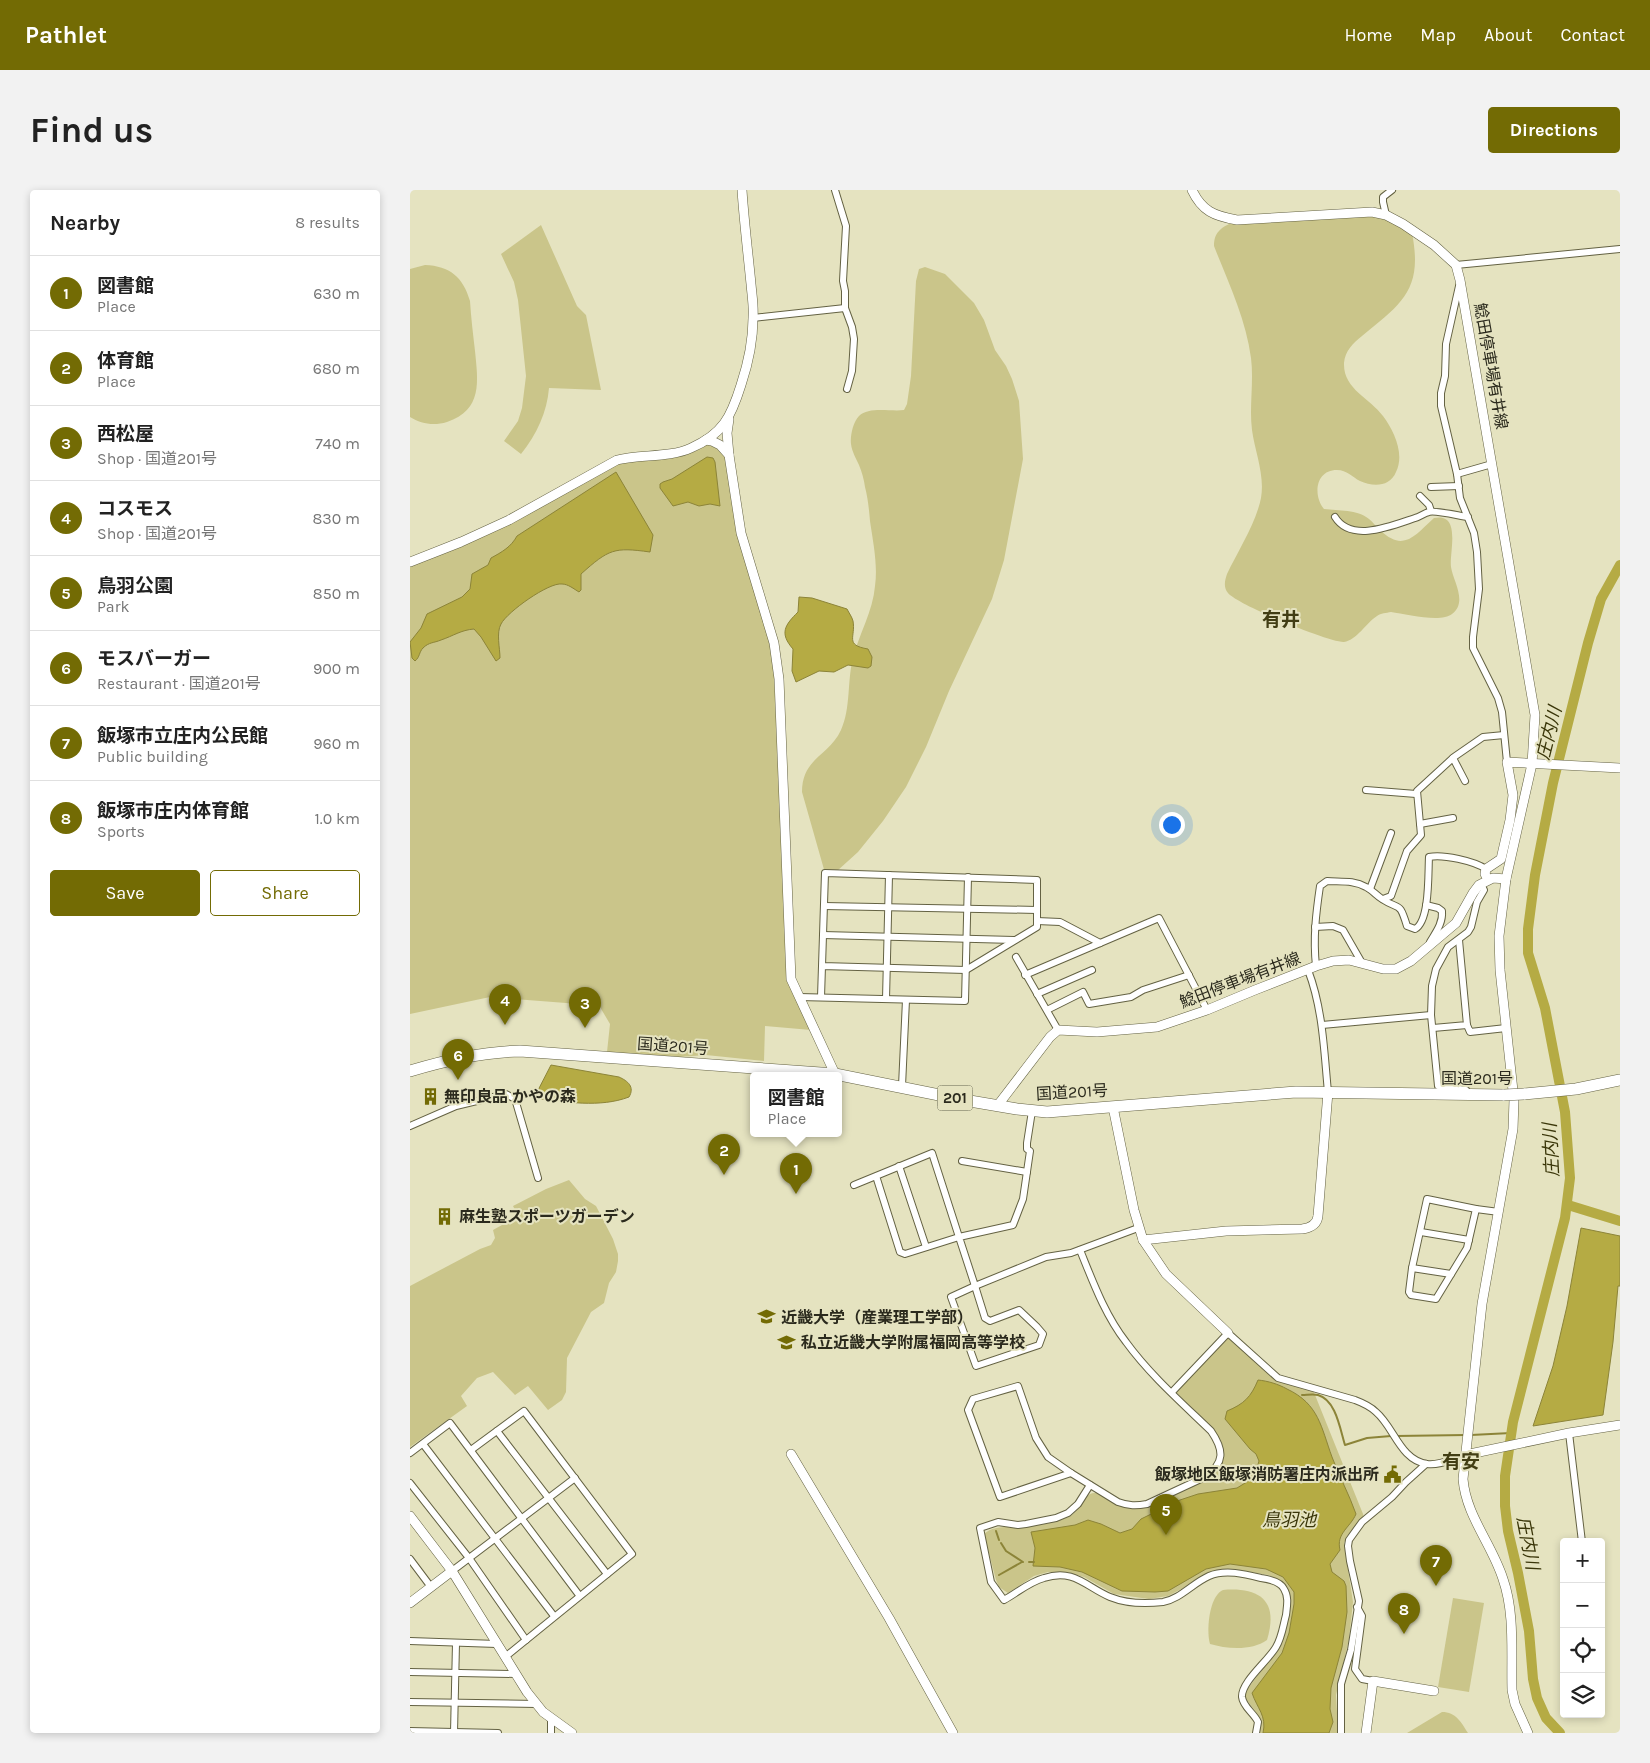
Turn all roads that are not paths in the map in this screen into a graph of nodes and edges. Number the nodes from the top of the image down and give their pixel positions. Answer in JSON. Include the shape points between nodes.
{"nodes":[{"id":1,"x":742,"y":190,"type":"edge"},
{"id":2,"x":835,"y":190,"type":"edge"},
{"id":3,"x":1192,"y":190,"type":"edge"},
{"id":4,"x":1392,"y":190,"type":"edge"},
{"id":5,"x":1386,"y":215,"type":"junction"},
{"id":6,"x":1620,"y":249,"type":"edge"},
{"id":7,"x":1456,"y":266,"type":"junction"},
{"id":8,"x":1460,"y":280,"type":"junction"},
{"id":9,"x":845,"y":308,"type":"junction"},
{"id":10,"x":753,"y":318,"type":"junction"},
{"id":11,"x":847,"y":389,"type":"dead end"},
{"id":12,"x":729,"y":419,"type":"junction"},
{"id":13,"x":706,"y":440,"type":"junction"},
{"id":14,"x":729,"y":455,"type":"junction"},
{"id":15,"x":1492,"y":464,"type":"junction"},
{"id":16,"x":1457,"y":474,"type":"junction"},
{"id":17,"x":1459,"y":486,"type":"junction"},
{"id":18,"x":1431,"y":487,"type":"dead end"},
{"id":19,"x":1420,"y":496,"type":"dead end"},
{"id":20,"x":1431,"y":511,"type":"junction"},
{"id":21,"x":1335,"y":517,"type":"dead end"},
{"id":22,"x":1468,"y":517,"type":"junction"},
{"id":23,"x":410,"y":562,"type":"edge"},
{"id":24,"x":1504,"y":735,"type":"junction"},
{"id":25,"x":1453,"y":758,"type":"junction"},
{"id":26,"x":1507,"y":762,"type":"junction"},
{"id":27,"x":1532,"y":764,"type":"junction"},
{"id":28,"x":1620,"y":768,"type":"edge"},
{"id":29,"x":1465,"y":781,"type":"dead end"},
{"id":30,"x":1366,"y":790,"type":"dead end"},
{"id":31,"x":1416,"y":794,"type":"junction"},
{"id":32,"x":1453,"y":818,"type":"dead end"},
{"id":33,"x":1420,"y":824,"type":"junction"},
{"id":34,"x":1391,"y":833,"type":"dead end"},
{"id":35,"x":1486,"y":869,"type":"junction"},
{"id":36,"x":889,"y":876,"type":"junction"},
{"id":37,"x":968,"y":877,"type":"junction"},
{"id":38,"x":1506,"y":879,"type":"junction"},
{"id":39,"x":1485,"y":881,"type":"junction"},
{"id":40,"x":1370,"y":890,"type":"junction"},
{"id":41,"x":1381,"y":899,"type":"junction"},
{"id":42,"x":1426,"y":905,"type":"junction"},
{"id":43,"x":824,"y":906,"type":"junction"},
{"id":44,"x":888,"y":907,"type":"junction"},
{"id":45,"x":968,"y":908,"type":"junction"},
{"id":46,"x":1037,"y":910,"type":"junction"},
{"id":47,"x":1037,"y":921,"type":"junction"},
{"id":48,"x":1315,"y":927,"type":"junction"},
{"id":49,"x":823,"y":935,"type":"junction"},
{"id":50,"x":887,"y":937,"type":"junction"},
{"id":51,"x":967,"y":939,"type":"junction"},
{"id":52,"x":1016,"y":940,"type":"junction"},
{"id":53,"x":1459,"y":940,"type":"junction"},
{"id":54,"x":1100,"y":943,"type":"junction"},
{"id":55,"x":1427,"y":948,"type":"junction"},
{"id":56,"x":1016,"y":957,"type":"dead end"},
{"id":57,"x":1362,"y":963,"type":"junction"},
{"id":58,"x":822,"y":966,"type":"junction"},
{"id":59,"x":887,"y":968,"type":"junction"},
{"id":60,"x":1312,"y":968,"type":"junction"},
{"id":61,"x":966,"y":970,"type":"junction"},
{"id":62,"x":1092,"y":970,"type":"dead end"},
{"id":63,"x":1025,"y":975,"type":"junction"},
{"id":64,"x":1188,"y":975,"type":"junction"},
{"id":65,"x":1037,"y":994,"type":"junction"},
{"id":66,"x":798,"y":997,"type":"junction"},
{"id":67,"x":821,"y":997,"type":"junction"},
{"id":68,"x":886,"y":999,"type":"junction"},
{"id":69,"x":906,"y":1000,"type":"junction"},
{"id":70,"x":1047,"y":1010,"type":"junction"},
{"id":71,"x":1206,"y":1010,"type":"junction"},
{"id":72,"x":1431,"y":1015,"type":"junction"},
{"id":73,"x":1322,"y":1025,"type":"junction"},
{"id":74,"x":1468,"y":1025,"type":"junction"},
{"id":75,"x":1433,"y":1028,"type":"junction"},
{"id":76,"x":1506,"y":1028,"type":"junction"},
{"id":77,"x":1058,"y":1030,"type":"junction"},
{"id":78,"x":410,"y":1071,"type":"edge"},
{"id":79,"x":808,"y":1072,"type":"edge"},
{"id":80,"x":834,"y":1072,"type":"edge"},
{"id":81,"x":842,"y":1075,"type":"edge"},
{"id":82,"x":1620,"y":1080,"type":"edge"},
{"id":83,"x":902,"y":1086,"type":"junction"},
{"id":84,"x":1328,"y":1092,"type":"junction"},
{"id":85,"x":1474,"y":1094,"type":"junction"},
{"id":86,"x":998,"y":1106,"type":"junction"},
{"id":87,"x":1113,"y":1107,"type":"junction"},
{"id":88,"x":1032,"y":1111,"type":"junction"},
{"id":89,"x":410,"y":1126,"type":"edge"},
{"id":90,"x":962,"y":1161,"type":"dead end"},
{"id":91,"x":899,"y":1166,"type":"junction"},
{"id":92,"x":1027,"y":1172,"type":"junction"},
{"id":93,"x":876,"y":1176,"type":"junction"},
{"id":94,"x":538,"y":1178,"type":"dead end"},
{"id":95,"x":854,"y":1184,"type":"dead end"},
{"id":96,"x":1476,"y":1209,"type":"junction"},
{"id":97,"x":1499,"y":1212,"type":"junction"},
{"id":98,"x":1138,"y":1228,"type":"junction"},
{"id":99,"x":1421,"y":1232,"type":"junction"},
{"id":100,"x":959,"y":1237,"type":"junction"},
{"id":101,"x":1142,"y":1240,"type":"junction"},
{"id":102,"x":1469,"y":1240,"type":"junction"},
{"id":103,"x":926,"y":1247,"type":"junction"},
{"id":104,"x":1080,"y":1250,"type":"junction"},
{"id":105,"x":1412,"y":1268,"type":"junction"},
{"id":106,"x":1451,"y":1274,"type":"junction"},
{"id":107,"x":975,"y":1286,"type":"junction"},
{"id":108,"x":1228,"y":1333,"type":"junction"},
{"id":109,"x":1172,"y":1392,"type":"junction"},
{"id":110,"x":1620,"y":1425,"type":"edge"},
{"id":111,"x":497,"y":1431,"type":"junction"},
{"id":112,"x":1569,"y":1433,"type":"junction"},
{"id":113,"x":423,"y":1444,"type":"junction"},
{"id":114,"x":471,"y":1450,"type":"junction"},
{"id":115,"x":410,"y":1453,"type":"edge"},
{"id":116,"x":791,"y":1454,"type":"dead end"},
{"id":117,"x":1465,"y":1455,"type":"junction"},
{"id":118,"x":1426,"y":1464,"type":"junction"},
{"id":119,"x":1071,"y":1474,"type":"junction"},
{"id":120,"x":575,"y":1478,"type":"junction"},
{"id":121,"x":410,"y":1483,"type":"edge"},
{"id":122,"x":1090,"y":1485,"type":"junction"},
{"id":123,"x":548,"y":1498,"type":"junction"},
{"id":124,"x":410,"y":1516,"type":"edge"},
{"id":125,"x":521,"y":1519,"type":"junction"},
{"id":126,"x":495,"y":1538,"type":"junction"},
{"id":127,"x":1582,"y":1538,"type":"edge"},
{"id":128,"x":469,"y":1558,"type":"junction"},
{"id":129,"x":410,"y":1560,"type":"edge"},
{"id":130,"x":452,"y":1571,"type":"junction"},
{"id":131,"x":607,"y":1574,"type":"junction"},
{"id":132,"x":432,"y":1587,"type":"junction"},
{"id":133,"x":580,"y":1595,"type":"junction"},
{"id":134,"x":410,"y":1603,"type":"edge"},
{"id":135,"x":1357,"y":1607,"type":"junction"},
{"id":136,"x":554,"y":1616,"type":"junction"},
{"id":137,"x":526,"y":1640,"type":"junction"},
{"id":138,"x":410,"y":1641,"type":"edge"},
{"id":139,"x":456,"y":1643,"type":"junction"},
{"id":140,"x":497,"y":1644,"type":"junction"},
{"id":141,"x":506,"y":1657,"type":"junction"},
{"id":142,"x":410,"y":1672,"type":"edge"},
{"id":143,"x":456,"y":1673,"type":"junction"},
{"id":144,"x":516,"y":1674,"type":"junction"},
{"id":145,"x":1372,"y":1681,"type":"junction"},
{"id":146,"x":1434,"y":1691,"type":"dead end"},
{"id":147,"x":410,"y":1702,"type":"edge"},
{"id":148,"x":455,"y":1703,"type":"junction"},
{"id":149,"x":537,"y":1704,"type":"junction"},
{"id":150,"x":551,"y":1719,"type":"junction"},
{"id":151,"x":410,"y":1731,"type":"edge"},
{"id":152,"x":454,"y":1732,"type":"edge"},
{"id":153,"x":498,"y":1733,"type":"edge"},
{"id":154,"x":551,"y":1733,"type":"edge"},
{"id":155,"x":572,"y":1733,"type":"edge"},
{"id":156,"x":953,"y":1733,"type":"edge"},
{"id":157,"x":1256,"y":1733,"type":"edge"},
{"id":158,"x":1340,"y":1733,"type":"edge"},
{"id":159,"x":1366,"y":1733,"type":"edge"},
{"id":160,"x":1528,"y":1733,"type":"edge"}],
"edges":[{"from":1,"to":10,"type":"street"},
{"from":2,"to":9,"type":"street","via":[[846,226],[842,272]]},
{"from":3,"to":5,"type":"street","via":[[1197,201],[1207,210],[1220,217],[1237,220],[1372,212]]},
{"from":4,"to":5,"type":"street","via":[[1383,197]]},
{"from":5,"to":7,"type":"street","via":[[1434,245]]},
{"from":6,"to":7,"type":"street"},
{"from":7,"to":8,"type":"street","name":"鯰田停車場有井線"},
{"from":8,"to":15,"type":"street","name":"鯰田停車場有井線"},
{"from":8,"to":16,"type":"street","via":[[1445,353],[1441,394]]},
{"from":9,"to":10,"type":"street"},
{"from":9,"to":11,"type":"street","via":[[854,339]]},
{"from":10,"to":12,"type":"street","via":[[746,370]]},
{"from":12,"to":13,"type":"street"},
{"from":12,"to":14,"type":"street"},
{"from":13,"to":14,"type":"street","via":[[720,445]]},
{"from":13,"to":23,"type":"street","via":[[680,451],[617,460],[509,520]]},
{"from":14,"to":66,"type":"street","via":[[742,533],[774,643],[791,979]]},
{"from":15,"to":16,"type":"street"},
{"from":15,"to":27,"type":"street","name":"鯰田停車場有井線","via":[[1535,715]]},
{"from":16,"to":17,"type":"street"},
{"from":17,"to":18,"type":"street"},
{"from":17,"to":22,"type":"street"},
{"from":19,"to":20,"type":"street"},
{"from":20,"to":21,"type":"street","via":[[1364,531],[1350,529]]},
{"from":20,"to":22,"type":"street"},
{"from":22,"to":24,"type":"street","via":[[1474,533],[1479,576],[1474,648],[1498,698]]},
{"from":24,"to":25,"type":"street","via":[[1483,737]]},
{"from":24,"to":26,"type":"street"},
{"from":25,"to":29,"type":"street"},
{"from":25,"to":31,"type":"street"},
{"from":26,"to":27,"type":"street"},
{"from":26,"to":35,"type":"street","via":[[1513,795],[1506,844],[1501,859]]},
{"from":27,"to":28,"type":"street"},
{"from":27,"to":38,"type":"street","name":"鯰田停車場有井線"},
{"from":30,"to":31,"type":"street"},
{"from":31,"to":33,"type":"street"},
{"from":32,"to":33,"type":"street"},
{"from":33,"to":41,"type":"street","via":[[1421,835],[1407,851],[1391,896]]},
{"from":34,"to":40,"type":"street"},
{"from":35,"to":39,"type":"street"},
{"from":35,"to":42,"type":"street","via":[[1448,856],[1429,857]]},
{"from":36,"to":37,"type":"street"},
{"from":36,"to":43,"type":"street","via":[[824,873]]},
{"from":36,"to":44,"type":"street"},
{"from":37,"to":45,"type":"street"},
{"from":37,"to":46,"type":"street","via":[[1037,880]]},
{"from":38,"to":39,"type":"street"},
{"from":38,"to":76,"type":"street","name":"鯰田停車場有井線","via":[[1499,953]]},
{"from":39,"to":53,"type":"street","via":[[1471,927]]},
{"from":39,"to":55,"type":"street","name":"鯰田停車場有井線","via":[[1473,893],[1456,923]]},
{"from":40,"to":41,"type":"street"},
{"from":40,"to":48,"type":"street","via":[[1355,882],[1323,882]]},
{"from":41,"to":42,"type":"street","via":[[1400,907],[1407,926],[1414,929],[1420,924]]},
{"from":42,"to":55,"type":"street","via":[[1442,911],[1440,925]]},
{"from":43,"to":44,"type":"street"},
{"from":43,"to":49,"type":"street"},
{"from":44,"to":45,"type":"street"},
{"from":44,"to":50,"type":"street"},
{"from":45,"to":46,"type":"street"},
{"from":45,"to":51,"type":"street"},
{"from":46,"to":47,"type":"street"},
{"from":47,"to":52,"type":"street","via":[[1037,927]]},
{"from":47,"to":54,"type":"street","via":[[1060,922]]},
{"from":48,"to":57,"type":"street","via":[[1333,926],[1343,930]]},
{"from":48,"to":60,"type":"street"},
{"from":49,"to":50,"type":"street"},
{"from":49,"to":58,"type":"street"},
{"from":50,"to":51,"type":"street"},
{"from":50,"to":59,"type":"street"},
{"from":51,"to":52,"type":"street"},
{"from":51,"to":61,"type":"street"},
{"from":52,"to":61,"type":"street"},
{"from":53,"to":72,"type":"street","via":[[1448,947],[1436,969]]},
{"from":53,"to":74,"type":"street"},
{"from":54,"to":63,"type":"street"},
{"from":54,"to":64,"type":"street","via":[[1159,918]]},
{"from":55,"to":57,"type":"street","name":"鯰田停車場有井線","via":[[1396,969]]},
{"from":56,"to":63,"type":"street"},
{"from":57,"to":60,"type":"street","name":"鯰田停車場有井線","via":[[1341,960]]},
{"from":58,"to":59,"type":"street"},
{"from":58,"to":67,"type":"street"},
{"from":59,"to":61,"type":"street"},
{"from":59,"to":68,"type":"street"},
{"from":60,"to":71,"type":"street","name":"鯰田停車場有井線"},
{"from":60,"to":73,"type":"street"},
{"from":61,"to":69,"type":"street","via":[[965,1001]]},
{"from":62,"to":65,"type":"street"},
{"from":63,"to":65,"type":"street"},
{"from":64,"to":70,"type":"street","via":[[1131,997],[1089,1004],[1083,992]]},
{"from":64,"to":71,"type":"street"},
{"from":65,"to":70,"type":"street"},
{"from":66,"to":67,"type":"street"},
{"from":66,"to":80,"type":"street"},
{"from":67,"to":68,"type":"street"},
{"from":68,"to":69,"type":"street"},
{"from":69,"to":83,"type":"street"},
{"from":70,"to":77,"type":"street"},
{"from":71,"to":77,"type":"street","name":"鯰田停車場有井線","via":[[1158,1027],[1091,1032]]},
{"from":72,"to":73,"type":"street"},
{"from":72,"to":75,"type":"street"},
{"from":73,"to":84,"type":"street"},
{"from":74,"to":75,"type":"street"},
{"from":74,"to":76,"type":"street","via":[[1470,1032]]},
{"from":75,"to":85,"type":"street","via":[[1438,1086],[1470,1090]]},
{"from":76,"to":97,"type":"street","name":"鯰田停車場有井線","via":[[1514,1110]]},
{"from":77,"to":86,"type":"street"},
{"from":78,"to":79,"type":"highway","name":"国道201号","number":"201","via":[[468,1056],[520,1051]]},
{"from":81,"to":83,"type":"highway","name":"国道201号","number":"201"},
{"from":82,"to":85,"type":"highway","name":"国道201号","number":"201","bridge":true,"via":[[1545,1092]]},
{"from":83,"to":86,"type":"highway","name":"国道201号","number":"201"},
{"from":84,"to":85,"type":"highway","name":"国道201号","number":"201"},
{"from":84,"to":87,"type":"highway","name":"国道201号","number":"201","via":[[1258,1094]]},
{"from":84,"to":101,"type":"street","via":[[1318,1220],[1312,1226]]},
{"from":86,"to":88,"type":"highway","name":"国道201号","number":"201"},
{"from":87,"to":88,"type":"highway","name":"国道201号","number":"201"},
{"from":87,"to":98,"type":"street"},
{"from":88,"to":92,"type":"street"},
{"from":89,"to":94,"type":"street","via":[[456,1106],[506,1094],[515,1099]]},
{"from":90,"to":92,"type":"street"},
{"from":91,"to":93,"type":"street"},
{"from":91,"to":100,"type":"street","via":[[932,1153]]},
{"from":91,"to":103,"type":"street"},
{"from":92,"to":100,"type":"street","via":[[1023,1199],[1013,1225]]},
{"from":93,"to":95,"type":"street"},
{"from":93,"to":103,"type":"street","via":[[900,1252],[905,1254]]},
{"from":96,"to":97,"type":"street"},
{"from":96,"to":99,"type":"street","via":[[1427,1199]]},
{"from":96,"to":102,"type":"street"},
{"from":97,"to":117,"type":"street","name":"鯰田停車場有井線","via":[[1482,1304]]},
{"from":98,"to":101,"type":"street"},
{"from":98,"to":104,"type":"street"},
{"from":99,"to":102,"type":"street"},
{"from":99,"to":105,"type":"street"},
{"from":100,"to":103,"type":"street"},
{"from":100,"to":107,"type":"street"},
{"from":101,"to":108,"type":"street","via":[[1166,1274]]},
{"from":102,"to":106,"type":"street"},
{"from":104,"to":107,"type":"street","via":[[1046,1257]]},
{"from":104,"to":109,"type":"street","via":[[1113,1324],[1126,1343]]},
{"from":105,"to":106,"type":"street"},
{"from":105,"to":106,"type":"street","via":[[1411,1295],[1436,1299]]},
{"from":107,"to":107,"type":"street","via":[[986,1318],[990,1321],[1019,1310],[1043,1334],[1039,1345],[976,1366],[951,1297]]},
{"from":108,"to":109,"type":"street"},
{"from":108,"to":118,"type":"street","via":[[1278,1378],[1367,1405],[1383,1419],[1404,1450]]},
{"from":109,"to":122,"type":"street","via":[[1217,1440],[1221,1451],[1214,1471],[1138,1506],[1120,1503]]},
{"from":110,"to":112,"type":"street"},
{"from":111,"to":114,"type":"street"},
{"from":111,"to":120,"type":"street","via":[[524,1411]]},
{"from":111,"to":123,"type":"street"},
{"from":112,"to":117,"type":"street"},
{"from":112,"to":127,"type":"street"},
{"from":113,"to":114,"type":"street","via":[[450,1423]]},
{"from":113,"to":115,"type":"street"},
{"from":113,"to":126,"type":"street"},
{"from":114,"to":125,"type":"street"},
{"from":116,"to":156,"type":"street"},
{"from":117,"to":118,"type":"street"},
{"from":117,"to":160,"type":"street","name":"鯰田停車場有井線","via":[[1464,1496],[1509,1596],[1512,1690]]},
{"from":118,"to":135,"type":"street","via":[[1392,1498],[1366,1518],[1349,1540]]},
{"from":119,"to":119,"type":"street","via":[[1048,1457],[1036,1438],[1018,1386],[973,1400],[968,1410],[1000,1497]]},
{"from":119,"to":122,"type":"street"},
{"from":120,"to":123,"type":"street"},
{"from":120,"to":131,"type":"street","via":[[632,1554]]},
{"from":121,"to":128,"type":"street"},
{"from":122,"to":157,"type":"street","via":[[1078,1504],[1056,1518],[1018,1525],[998,1522],[980,1528],[991,1582],[1004,1600],[1035,1581],[1060,1575],[1074,1577],[1122,1601],[1142,1602],[1172,1599],[1208,1576],[1223,1573],[1266,1579],[1282,1586],[1288,1598],[1281,1637],[1242,1694],[1244,1703],[1258,1722]]},
{"from":123,"to":125,"type":"street"},
{"from":123,"to":131,"type":"street"},
{"from":124,"to":130,"type":"street"},
{"from":125,"to":126,"type":"street"},
{"from":125,"to":133,"type":"street"},
{"from":126,"to":128,"type":"street"},
{"from":126,"to":136,"type":"street"},
{"from":128,"to":130,"type":"street"},
{"from":128,"to":137,"type":"street"},
{"from":129,"to":132,"type":"street"},
{"from":130,"to":132,"type":"street"},
{"from":130,"to":140,"type":"street"},
{"from":131,"to":133,"type":"street"},
{"from":132,"to":134,"type":"street"},
{"from":133,"to":136,"type":"street"},
{"from":135,"to":145,"type":"street","via":[[1362,1616],[1355,1669],[1362,1679]]},
{"from":135,"to":158,"type":"street","via":[[1351,1650],[1341,1684]]},
{"from":136,"to":137,"type":"street"},
{"from":137,"to":141,"type":"street"},
{"from":138,"to":139,"type":"street"},
{"from":139,"to":140,"type":"street"},
{"from":139,"to":143,"type":"street"},
{"from":140,"to":141,"type":"street"},
{"from":141,"to":144,"type":"street"},
{"from":142,"to":143,"type":"street"},
{"from":143,"to":144,"type":"street"},
{"from":143,"to":148,"type":"street"},
{"from":144,"to":149,"type":"street"},
{"from":145,"to":146,"type":"street"},
{"from":145,"to":159,"type":"street"},
{"from":147,"to":148,"type":"street"},
{"from":148,"to":149,"type":"street"},
{"from":148,"to":152,"type":"street"},
{"from":149,"to":150,"type":"street"},
{"from":150,"to":154,"type":"street"},
{"from":150,"to":155,"type":"street"},
{"from":151,"to":152,"type":"street"},
{"from":152,"to":153,"type":"street"}]}
